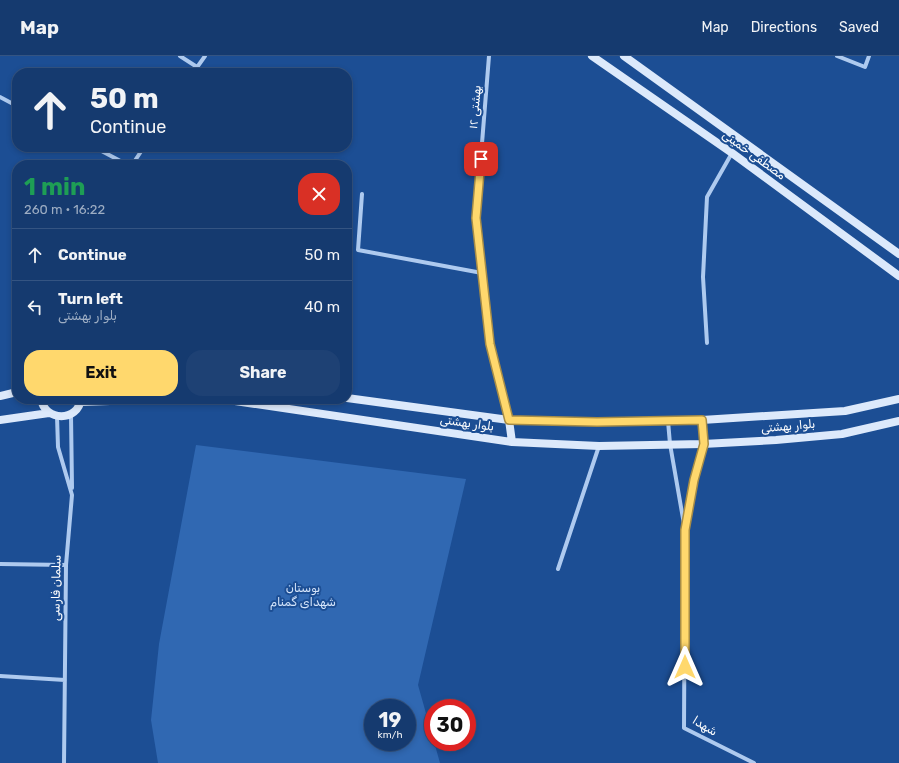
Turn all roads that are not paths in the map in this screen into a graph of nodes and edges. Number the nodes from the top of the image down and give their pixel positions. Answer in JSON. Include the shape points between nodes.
{"nodes":[{"id":1,"x":180,"y":56,"type":"edge"},
{"id":2,"x":204,"y":56,"type":"edge"},
{"id":3,"x":489,"y":56,"type":"edge"},
{"id":4,"x":592,"y":56,"type":"edge"},
{"id":5,"x":624,"y":56,"type":"edge"},
{"id":6,"x":837,"y":56,"type":"edge"},
{"id":7,"x":869,"y":56,"type":"edge"},
{"id":8,"x":197,"y":67,"type":"joint"},
{"id":9,"x":0,"y":97,"type":"edge"},
{"id":10,"x":12,"y":103,"type":"edge"},
{"id":11,"x":103,"y":152,"type":"edge"},
{"id":12,"x":732,"y":153,"type":"junction"},
{"id":13,"x":119,"y":160,"type":"edge"},
{"id":14,"x":362,"y":194,"type":"dead end"},
{"id":15,"x":899,"y":254,"type":"edge"},
{"id":16,"x":482,"y":272,"type":"junction"},
{"id":17,"x":899,"y":276,"type":"edge"},
{"id":18,"x":708,"y":343,"type":"dead end"},
{"id":19,"x":12,"y":393,"type":"edge"},
{"id":20,"x":0,"y":396,"type":"edge"},
{"id":21,"x":352,"y":399,"type":"edge"},
{"id":22,"x":899,"y":399,"type":"edge"},
{"id":23,"x":44,"y":404,"type":"edge"},
{"id":24,"x":80,"y":404,"type":"edge"},
{"id":25,"x":255,"y":404,"type":"edge"},
{"id":26,"x":49,"y":412,"type":"junction"},
{"id":27,"x":71,"y":415,"type":"junction"},
{"id":28,"x":57,"y":416,"type":"junction"},
{"id":29,"x":0,"y":420,"type":"edge"},
{"id":30,"x":509,"y":420,"type":"junction"},
{"id":31,"x":702,"y":420,"type":"junction"},
{"id":32,"x":899,"y":421,"type":"edge"},
{"id":33,"x":668,"y":422,"type":"junction"},
{"id":34,"x":512,"y":442,"type":"junction"},
{"id":35,"x":670,"y":444,"type":"junction"},
{"id":36,"x":704,"y":444,"type":"junction"},
{"id":37,"x":599,"y":446,"type":"junction"},
{"id":38,"x":72,"y":495,"type":"junction"},
{"id":39,"x":685,"y":530,"type":"junction"},
{"id":40,"x":0,"y":564,"type":"edge"},
{"id":41,"x":66,"y":564,"type":"junction"},
{"id":42,"x":558,"y":569,"type":"dead end"},
{"id":43,"x":0,"y":676,"type":"edge"},
{"id":44,"x":64,"y":680,"type":"junction"},
{"id":45,"x":64,"y":763,"type":"edge"},
{"id":46,"x":754,"y":763,"type":"edge"}],
"edges":[{"from":1,"to":8,"type":"street"},
{"from":2,"to":8,"type":"street"},
{"from":3,"to":16,"type":"street","name":"بهشتی ۱۲","via":[[476,218]]},
{"from":4,"to":12,"type":"main road","name":"مصطفی خمینی"},
{"from":5,"to":15,"type":"main road","name":"مصطفی خمینی"},
{"from":6,"to":7,"type":"street","via":[[865,67]]},
{"from":9,"to":10,"type":"street"},
{"from":11,"to":13,"type":"street"},
{"from":12,"to":17,"type":"main road","name":"مصطفی خمینی"},
{"from":12,"to":18,"type":"street","via":[[707,197],[703,278]]},
{"from":14,"to":16,"type":"street","via":[[358,250]]},
{"from":16,"to":30,"type":"street","name":"بهشتی ۱۲","via":[[490,344]]},
{"from":19,"to":20,"type":"main road"},
{"from":21,"to":30,"type":"main road","name":"بلوار بهشتی"},
{"from":22,"to":31,"type":"main road","name":"بلوار بهشتی","via":[[845,411]]},
{"from":23,"to":26,"type":"main road"},
{"from":24,"to":27,"type":"main road"},
{"from":25,"to":34,"type":"main road","name":"بلوار بهشتی"},
{"from":26,"to":28,"type":"main road"},
{"from":26,"to":29,"type":"main road"},
{"from":27,"to":28,"type":"main road"},
{"from":27,"to":38,"type":"street"},
{"from":28,"to":38,"type":"street","name":"سلمان فارسی","via":[[58,447]]},
{"from":30,"to":33,"type":"main road","name":"بلوار بهشتی"},
{"from":30,"to":34,"type":"main road"},
{"from":31,"to":33,"type":"main road","name":"بلوار بهشتی"},
{"from":31,"to":36,"type":"street"},
{"from":32,"to":36,"type":"main road","name":"بلوار بهشتی","via":[[842,434]]},
{"from":33,"to":35,"type":"street","name":"شهدا"},
{"from":34,"to":37,"type":"main road","name":"بلوار بهشتی"},
{"from":35,"to":36,"type":"main road","name":"بلوار بهشتی"},
{"from":35,"to":37,"type":"main road","name":"بلوار بهشتی"},
{"from":35,"to":39,"type":"street","name":"شهدا"},
{"from":36,"to":39,"type":"street"},
{"from":37,"to":42,"type":"street"},
{"from":38,"to":41,"type":"street","name":"سلمان فارسی"},
{"from":39,"to":46,"type":"street","name":"شهدا","via":[[684,728]]},
{"from":40,"to":41,"type":"street"},
{"from":41,"to":44,"type":"street","name":"سلمان فارسی"},
{"from":43,"to":44,"type":"street"},
{"from":44,"to":45,"type":"street","name":"سلمان فارسی"}]}
